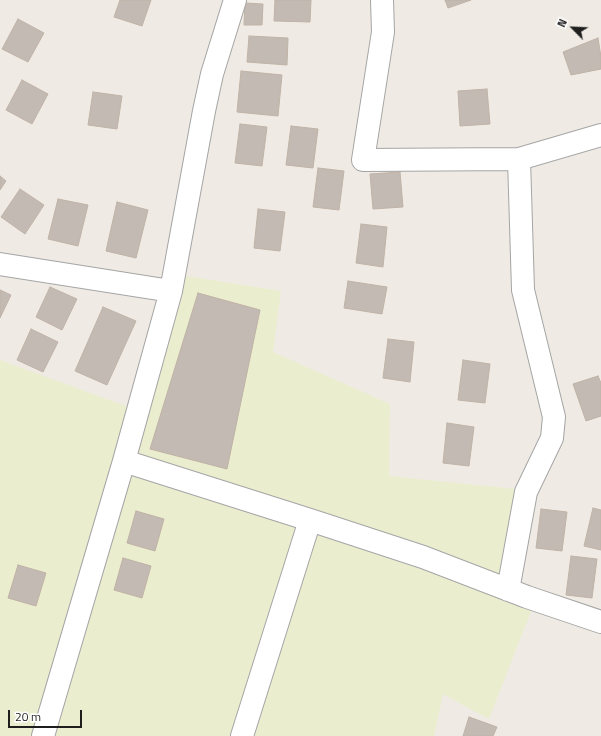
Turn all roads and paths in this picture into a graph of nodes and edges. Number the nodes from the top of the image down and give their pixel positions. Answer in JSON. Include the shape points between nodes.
{"nodes":[{"id":1,"x":235,"y":0,"type":"edge"},
{"id":2,"x":382,"y":0,"type":"edge"},
{"id":3,"x":601,"y":135,"type":"edge"},
{"id":4,"x":520,"y":159,"type":"junction"},
{"id":5,"x":0,"y":264,"type":"edge"},
{"id":6,"x":171,"y":291,"type":"junction"},
{"id":7,"x":124,"y":461,"type":"junction"},
{"id":8,"x":310,"y":520,"type":"junction"},
{"id":9,"x":508,"y":590,"type":"junction"},
{"id":10,"x":601,"y":622,"type":"edge"},
{"id":11,"x":44,"y":736,"type":"edge"},
{"id":12,"x":242,"y":736,"type":"edge"}],
"edges":[{"from":1,"to":6,"type":"street","via":[[205,104]]},
{"from":2,"to":4,"type":"street","via":[[383,32],[363,160]]},
{"from":3,"to":4,"type":"street"},
{"from":4,"to":9,"type":"street","via":[[524,290],[554,417],[552,438],[526,492]]},
{"from":5,"to":6,"type":"street"},
{"from":6,"to":7,"type":"street"},
{"from":7,"to":8,"type":"street"},
{"from":7,"to":11,"type":"street"},
{"from":8,"to":9,"type":"street","via":[[423,557]]},
{"from":8,"to":12,"type":"street"},
{"from":9,"to":10,"type":"street"}]}
